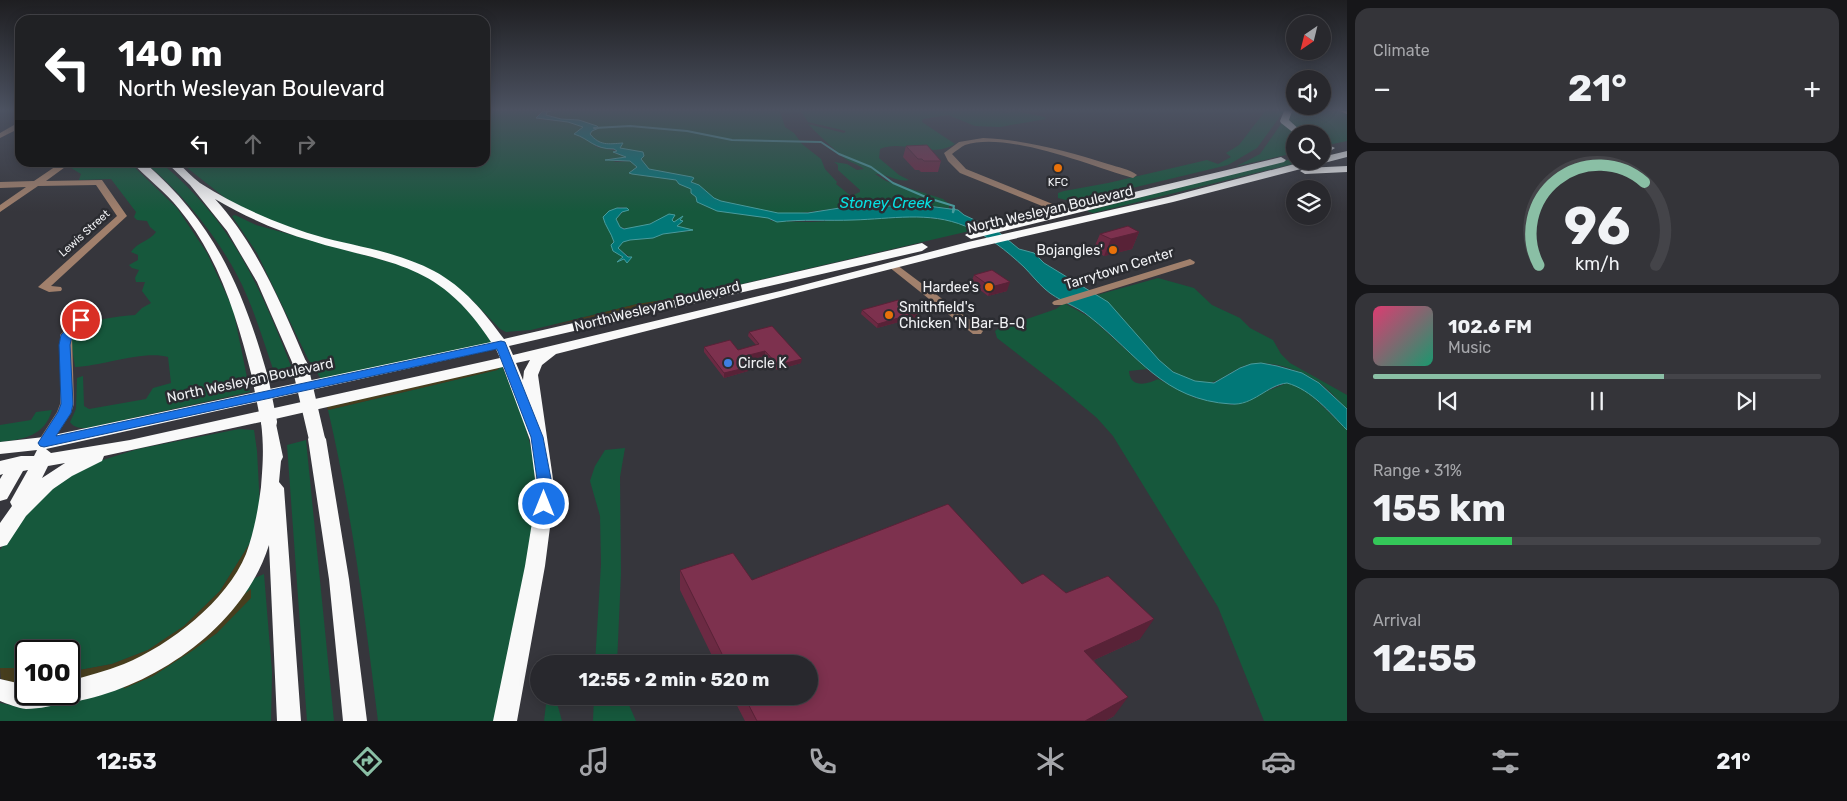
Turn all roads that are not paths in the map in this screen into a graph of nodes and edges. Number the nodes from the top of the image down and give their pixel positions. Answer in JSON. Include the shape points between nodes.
{"nodes":[{"id":1,"x":960,"y":145,"type":"edge"},
{"id":2,"x":1025,"y":145,"type":"edge"},
{"id":3,"x":1343,"y":145,"type":"edge"},
{"id":4,"x":1331,"y":147,"type":"edge"},
{"id":5,"x":1347,"y":154,"type":"edge"},
{"id":6,"x":1331,"y":158,"type":"edge"},
{"id":7,"x":1286,"y":159,"type":"edge"},
{"id":8,"x":61,"y":167,"type":"edge"},
{"id":9,"x":143,"y":167,"type":"edge"},
{"id":10,"x":177,"y":167,"type":"edge"},
{"id":11,"x":1286,"y":170,"type":"edge"},
{"id":12,"x":1347,"y":170,"type":"edge"},
{"id":13,"x":1133,"y":175,"type":"dead end"},
{"id":14,"x":1254,"y":178,"type":"junction"},
{"id":15,"x":36,"y":184,"type":"junction"},
{"id":16,"x":197,"y":184,"type":"junction"},
{"id":17,"x":0,"y":185,"type":"edge"},
{"id":18,"x":0,"y":209,"type":"edge"},
{"id":19,"x":1062,"y":212,"type":"junction"},
{"id":20,"x":1190,"y":262,"type":"dead end"},
{"id":21,"x":894,"y":265,"type":"junction"},
{"id":22,"x":777,"y":288,"type":"junction"},
{"id":23,"x":57,"y":289,"type":"dead end"},
{"id":24,"x":1058,"y":303,"type":"dead end"},
{"id":25,"x":81,"y":320,"type":"dead end"},
{"id":26,"x":977,"y":331,"type":"dead end"},
{"id":27,"x":501,"y":344,"type":"junction"},
{"id":28,"x":560,"y":348,"type":"junction"},
{"id":29,"x":508,"y":361,"type":"junction"},
{"id":30,"x":537,"y":437,"type":"junction"},
{"id":31,"x":130,"y":446,"type":"junction"},
{"id":32,"x":0,"y":448,"type":"edge"},
{"id":33,"x":273,"y":448,"type":"junction"},
{"id":34,"x":43,"y":452,"type":"junction"},
{"id":35,"x":8,"y":467,"type":"edge"},
{"id":36,"x":0,"y":494,"type":"edge"},
{"id":37,"x":0,"y":537,"type":"edge"},
{"id":38,"x":0,"y":690,"type":"edge"},
{"id":39,"x":80,"y":690,"type":"edge"},
{"id":40,"x":15,"y":694,"type":"edge"},
{"id":41,"x":289,"y":721,"type":"edge"},
{"id":42,"x":355,"y":721,"type":"edge"},
{"id":43,"x":505,"y":721,"type":"edge"}],
"edges":[{"from":1,"to":19,"type":"street","via":[[948,154],[963,171]]},
{"from":2,"to":13,"type":"street"},
{"from":3,"to":4,"type":"highway"},
{"from":5,"to":6,"type":"highway"},
{"from":7,"to":19,"type":"highway","name":"North Wesleyan Boulevard"},
{"from":8,"to":15,"type":"street"},
{"from":9,"to":33,"type":"highway","bridge":true,"via":[[180,203],[203,233],[234,292],[260,376]]},
{"from":10,"to":16,"type":"highway"},
{"from":11,"to":14,"type":"highway","name":"North Wesleyan Boulevard"},
{"from":12,"to":14,"type":"highway","via":[[1300,171]]},
{"from":14,"to":21,"type":"highway","name":"North Wesleyan Boulevard"},
{"from":15,"to":17,"type":"street"},
{"from":15,"to":18,"type":"street"},
{"from":15,"to":23,"type":"street","name":"Lewis Street","via":[[99,182],[122,216],[43,287]]},
{"from":16,"to":27,"type":"highway","via":[[243,212],[286,230],[393,258],[424,270],[444,281],[474,309]]},
{"from":16,"to":42,"type":"highway","bridge":true,"via":[[229,223],[254,263],[300,366],[317,439],[339,579]]},
{"from":19,"to":22,"type":"highway","name":"North Wesleyan Boulevard"},
{"from":20,"to":24,"type":"street","name":"Tarrytown Center"},
{"from":21,"to":22,"type":"highway","name":"North Wesleyan Boulevard"},
{"from":21,"to":26,"type":"street"},
{"from":22,"to":27,"type":"highway","name":"North Wesleyan Boulevard"},
{"from":22,"to":28,"type":"highway","name":"North Wesleyan Boulevard"},
{"from":25,"to":34,"type":"street","via":[[66,335],[67,404]]},
{"from":27,"to":29,"type":"highway"},
{"from":27,"to":34,"type":"highway","name":"North Wesleyan Boulevard"},
{"from":28,"to":29,"type":"highway","name":"North Wesleyan Boulevard"},
{"from":28,"to":30,"type":"highway","via":[[544,355],[532,367],[530,385]]},
{"from":29,"to":30,"type":"highway"},
{"from":29,"to":31,"type":"highway","name":"North Wesleyan Boulevard"},
{"from":30,"to":43,"type":"highway","via":[[544,479],[544,504]]},
{"from":31,"to":34,"type":"highway","name":"North Wesleyan Boulevard"},
{"from":31,"to":37,"type":"highway","via":[[75,466],[43,487],[22,507]]},
{"from":32,"to":34,"type":"highway","name":"North Wesleyan Boulevard"},
{"from":33,"to":39,"type":"highway","via":[[265,525],[245,575],[231,595],[214,616],[158,659]]},
{"from":33,"to":41,"type":"highway"},
{"from":34,"to":35,"type":"highway"},
{"from":34,"to":37,"type":"highway"},
{"from":35,"to":36,"type":"highway"},
{"from":38,"to":40,"type":"highway"}]}
